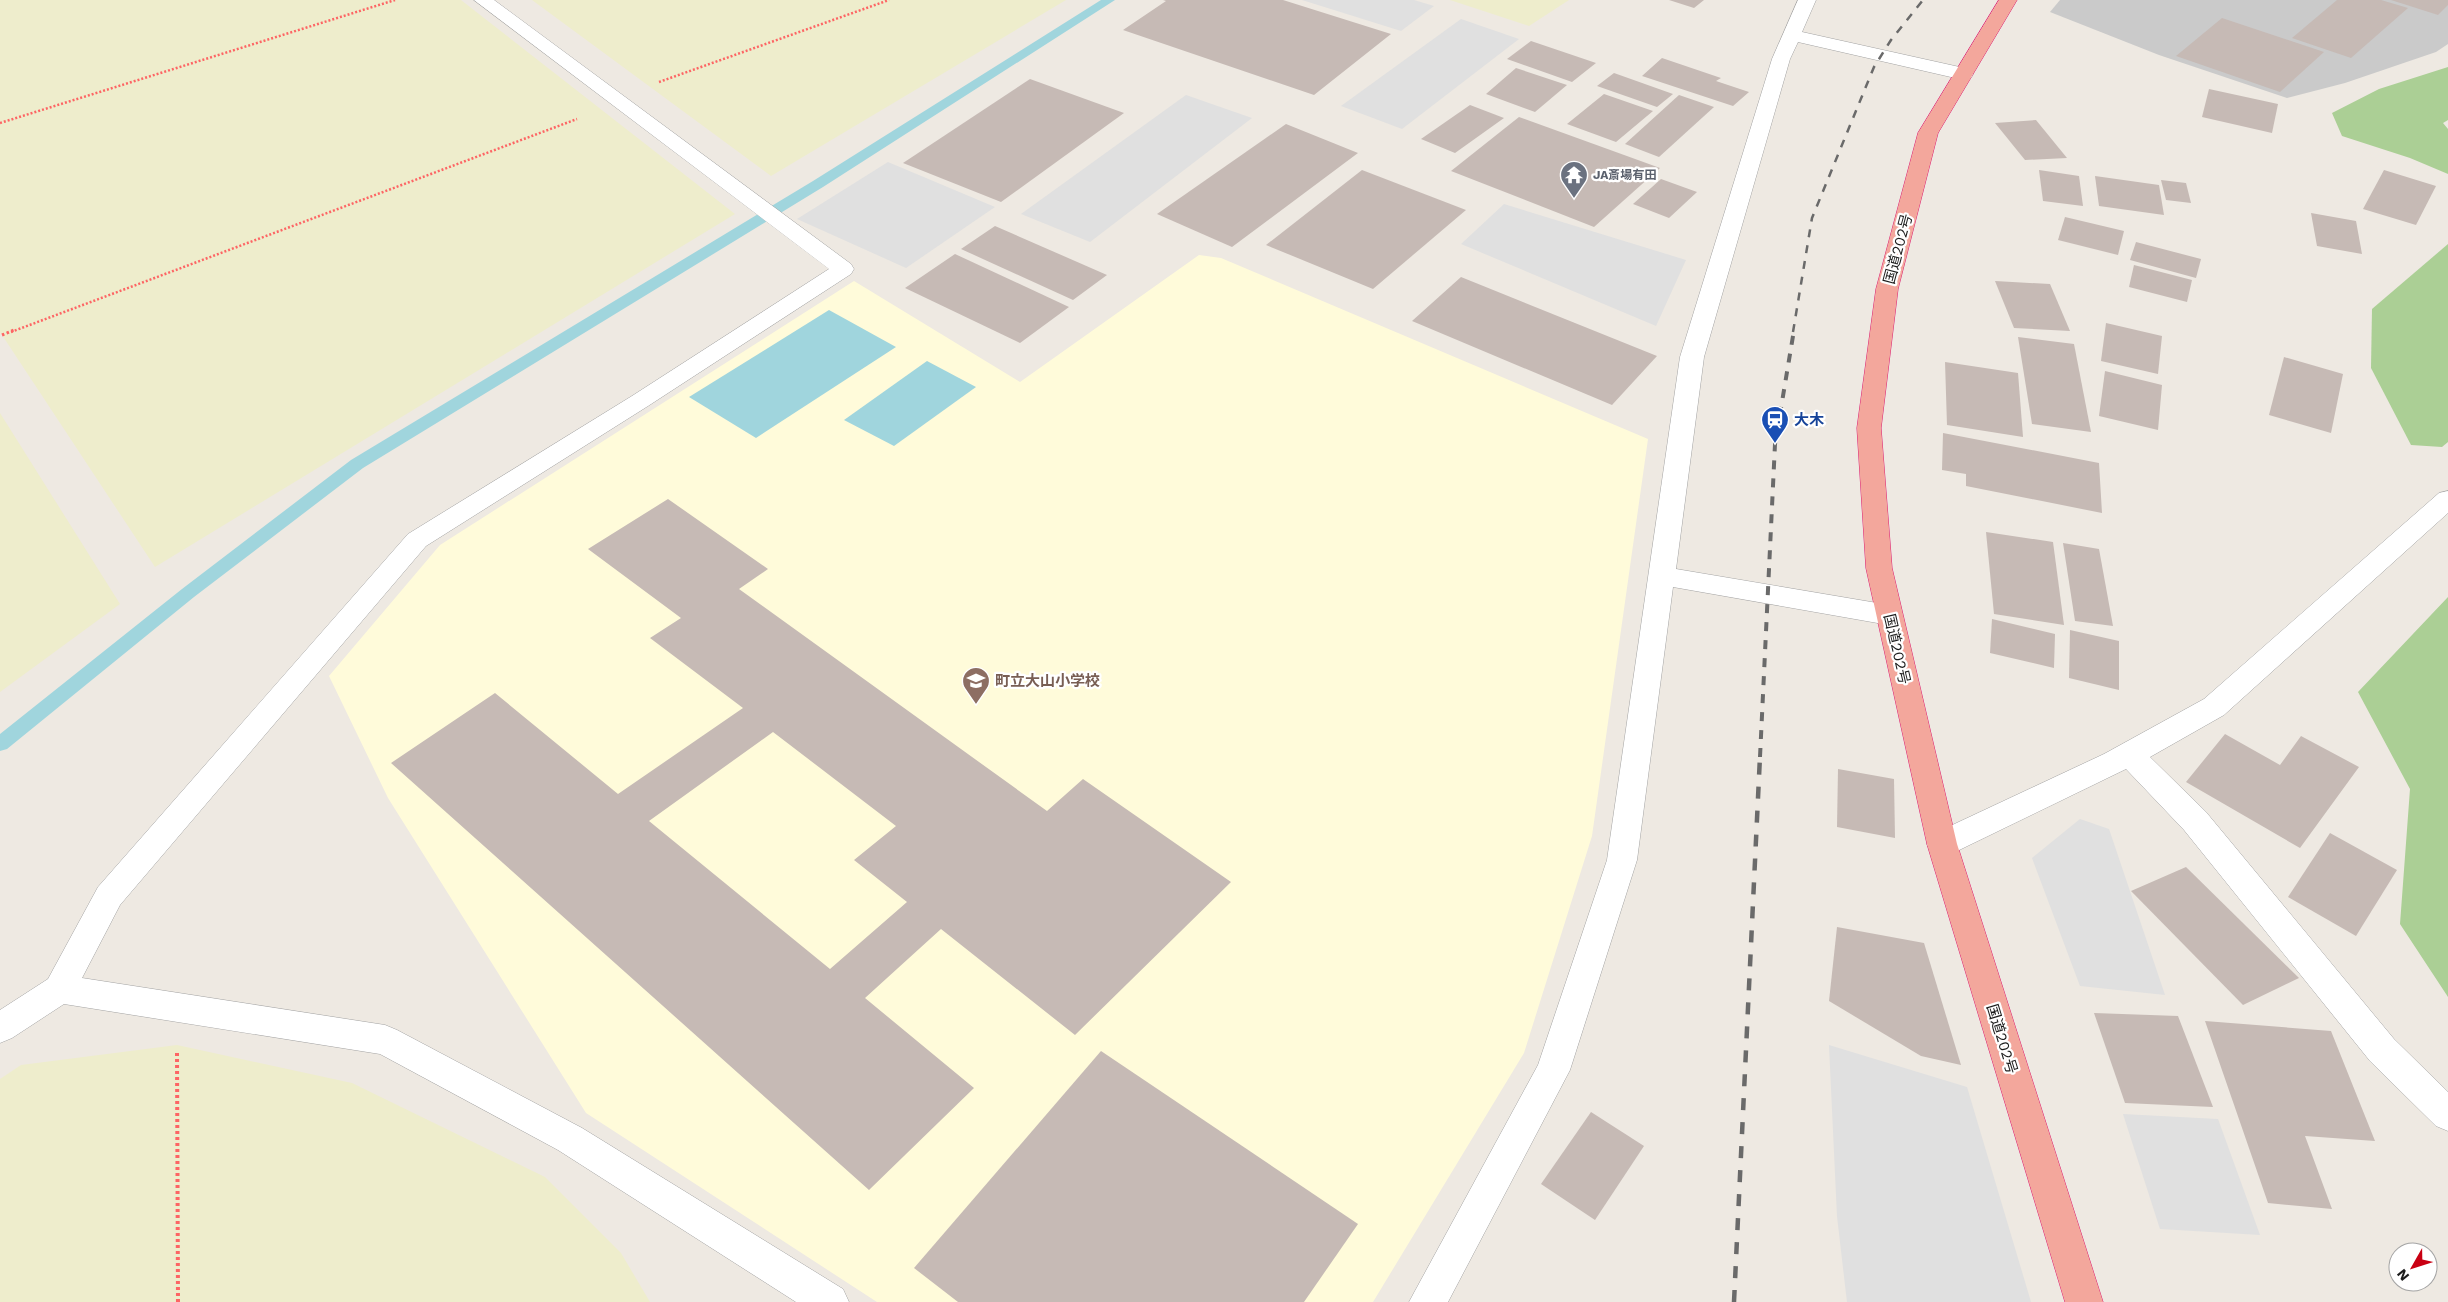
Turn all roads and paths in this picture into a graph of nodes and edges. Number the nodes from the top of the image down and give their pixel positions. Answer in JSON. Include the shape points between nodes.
{"nodes":[{"id":1,"x":395,"y":0,"type":"edge"},
{"id":2,"x":484,"y":0,"type":"edge"},
{"id":3,"x":889,"y":0,"type":"edge"},
{"id":4,"x":1807,"y":0,"type":"edge"},
{"id":5,"x":2008,"y":0,"type":"edge"},
{"id":6,"x":1792,"y":35,"type":"junction"},
{"id":7,"x":1964,"y":74,"type":"junction"},
{"id":8,"x":659,"y":83,"type":"dead end"},
{"id":9,"x":584,"y":117,"type":"dead end"},
{"id":10,"x":0,"y":122,"type":"edge"},
{"id":11,"x":2,"y":335,"type":"dead end"},
{"id":12,"x":2448,"y":499,"type":"edge"},
{"id":13,"x":1662,"y":576,"type":"junction"},
{"id":14,"x":1889,"y":615,"type":"junction"},
{"id":15,"x":2129,"y":754,"type":"junction"},
{"id":16,"x":1942,"y":844,"type":"junction"},
{"id":17,"x":60,"y":989,"type":"junction"},
{"id":18,"x":0,"y":1028,"type":"edge"},
{"id":19,"x":177,"y":1045,"type":"dead end"},
{"id":20,"x":2448,"y":1115,"type":"edge"},
{"id":21,"x":178,"y":1302,"type":"edge"},
{"id":22,"x":830,"y":1302,"type":"edge"},
{"id":23,"x":1428,"y":1302,"type":"edge"},
{"id":24,"x":2084,"y":1302,"type":"edge"}],
"edges":[{"from":1,"to":10,"type":"path"},
{"from":2,"to":17,"type":"street","via":[[843,269],[640,401],[416,540],[110,896]]},
{"from":3,"to":8,"type":"path"},
{"from":4,"to":6,"type":"street"},
{"from":5,"to":7,"type":"highway","name":"国道202号"},
{"from":6,"to":7,"type":"street"},
{"from":6,"to":13,"type":"street","via":[[1778,68],[1692,357]]},
{"from":7,"to":14,"type":"highway","name":"国道202号","via":[[1928,133],[1887,289],[1869,428],[1879,568]]},
{"from":9,"to":11,"type":"path"},
{"from":12,"to":15,"type":"street","via":[[2214,708]]},
{"from":13,"to":14,"type":"street"},
{"from":13,"to":23,"type":"street","via":[[1622,860],[1552,1070]]},
{"from":14,"to":16,"type":"highway","name":"国道202号"},
{"from":15,"to":16,"type":"street"},
{"from":15,"to":20,"type":"street","via":[[2196,821],[2382,1050]]},
{"from":16,"to":24,"type":"highway","name":"国道202号"},
{"from":17,"to":18,"type":"street"},
{"from":17,"to":22,"type":"street","via":[[385,1040],[570,1139]]},
{"from":19,"to":21,"type":"path"}]}
